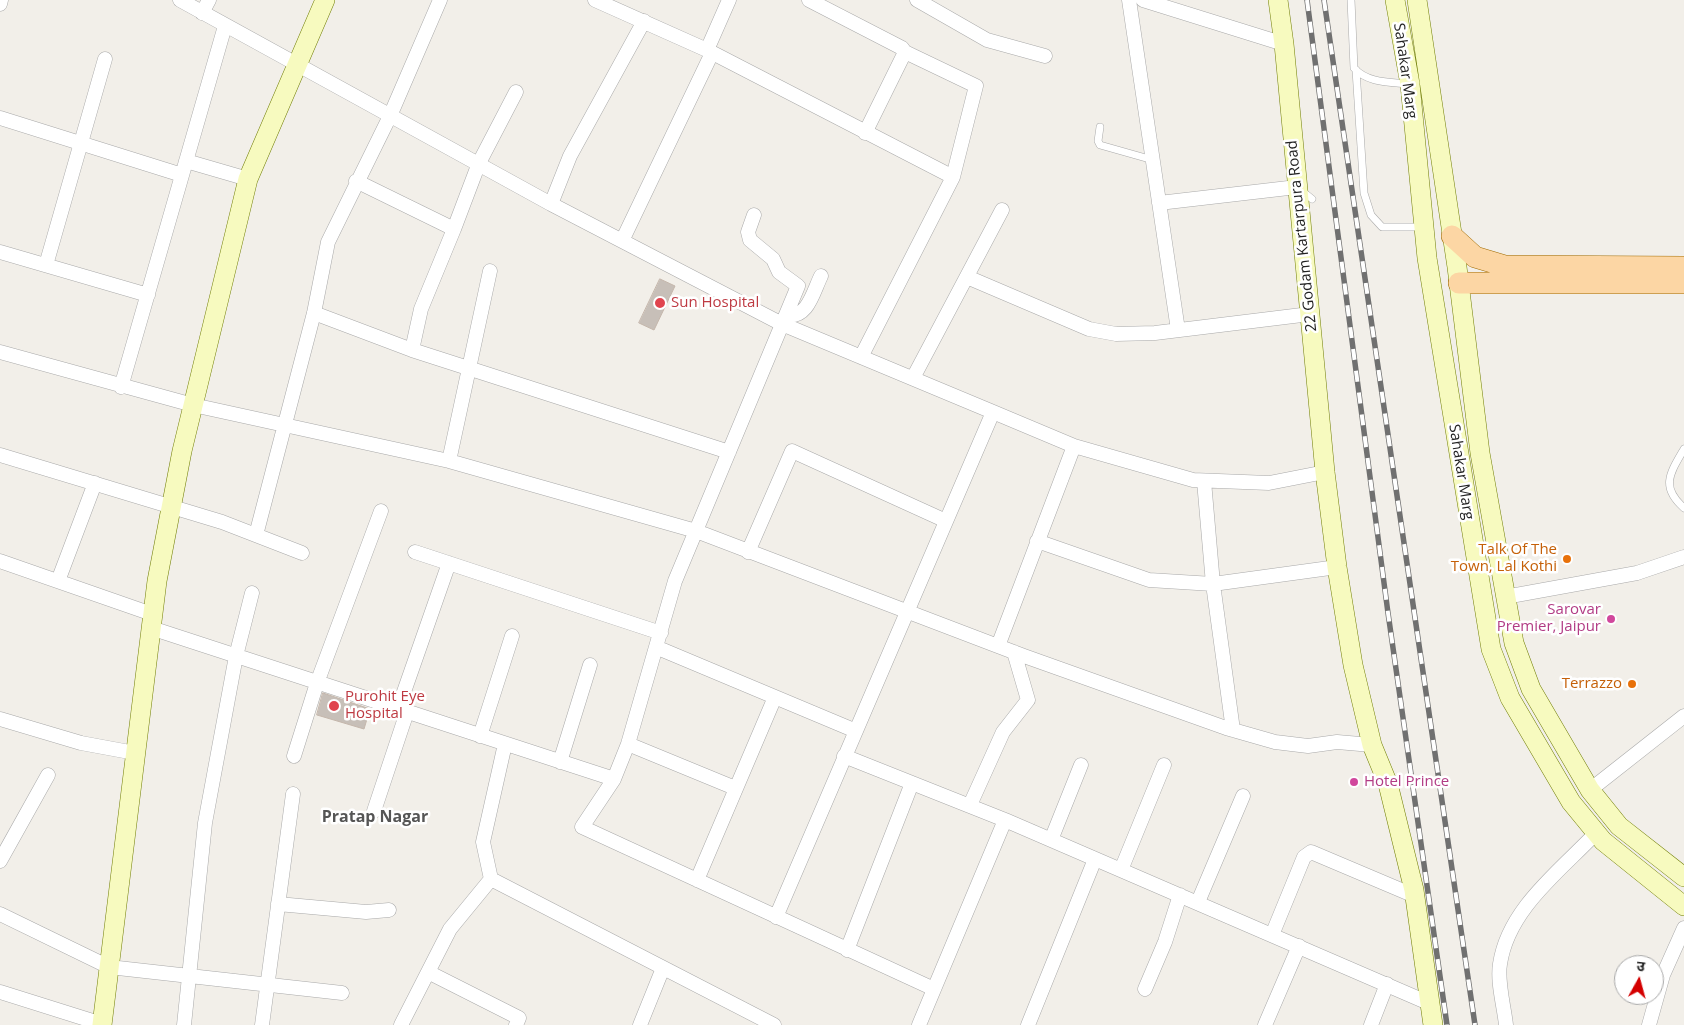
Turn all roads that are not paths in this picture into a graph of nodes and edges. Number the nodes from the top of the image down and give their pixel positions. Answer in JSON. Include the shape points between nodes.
{"nodes":[{"id":1,"x":1,"y":0,"type":"edge"},
{"id":2,"x":180,"y":0,"type":"edge"},
{"id":3,"x":209,"y":0,"type":"edge"},
{"id":4,"x":325,"y":0,"type":"edge"},
{"id":5,"x":440,"y":0,"type":"edge"},
{"id":6,"x":595,"y":0,"type":"edge"},
{"id":7,"x":729,"y":0,"type":"edge"},
{"id":8,"x":809,"y":0,"type":"edge"},
{"id":9,"x":916,"y":0,"type":"edge"},
{"id":10,"x":1129,"y":0,"type":"edge"},
{"id":11,"x":1143,"y":0,"type":"edge"},
{"id":12,"x":1278,"y":0,"type":"edge"},
{"id":13,"x":1351,"y":0,"type":"edge"},
{"id":14,"x":1395,"y":0,"type":"edge"},
{"id":15,"x":1417,"y":0,"type":"edge"},
{"id":16,"x":0,"y":4,"type":"edge"},
{"id":17,"x":1169,"y":4,"type":"edge"},
{"id":18,"x":202,"y":13,"type":"junction"},
{"id":19,"x":644,"y":21,"type":"junction"},
{"id":20,"x":225,"y":26,"type":"junction"},
{"id":21,"x":1284,"y":44,"type":"junction"},
{"id":22,"x":710,"y":52,"type":"junction"},
{"id":23,"x":904,"y":52,"type":"junction"},
{"id":24,"x":1045,"y":56,"type":"dead end"},
{"id":25,"x":105,"y":59,"type":"dead end"},
{"id":26,"x":296,"y":66,"type":"junction"},
{"id":27,"x":1356,"y":70,"type":"junction"},
{"id":28,"x":1410,"y":84,"type":"junction"},
{"id":29,"x":516,"y":92,"type":"dead end"},
{"id":30,"x":390,"y":116,"type":"junction"},
{"id":31,"x":0,"y":118,"type":"edge"},
{"id":32,"x":1100,"y":127,"type":"dead end"},
{"id":33,"x":865,"y":133,"type":"junction"},
{"id":34,"x":80,"y":144,"type":"junction"},
{"id":35,"x":1153,"y":160,"type":"junction"},
{"id":36,"x":186,"y":161,"type":"junction"},
{"id":37,"x":479,"y":163,"type":"junction"},
{"id":38,"x":182,"y":175,"type":"junction"},
{"id":39,"x":954,"y":177,"type":"junction"},
{"id":40,"x":248,"y":179,"type":"junction"},
{"id":41,"x":356,"y":181,"type":"junction"},
{"id":42,"x":1297,"y":187,"type":"junction"},
{"id":43,"x":1312,"y":199,"type":"dead end"},
{"id":44,"x":1159,"y":203,"type":"junction"},
{"id":45,"x":551,"y":204,"type":"junction"},
{"id":46,"x":1002,"y":210,"type":"dead end"},
{"id":47,"x":754,"y":215,"type":"dead end"},
{"id":48,"x":1423,"y":227,"type":"junction"},
{"id":49,"x":454,"y":229,"type":"junction"},
{"id":50,"x":1452,"y":236,"type":"junction"},
{"id":51,"x":622,"y":241,"type":"junction"},
{"id":52,"x":0,"y":252,"type":"edge"},
{"id":53,"x":46,"y":265,"type":"junction"},
{"id":54,"x":1684,"y":267,"type":"edge"},
{"id":55,"x":490,"y":271,"type":"dead end"},
{"id":56,"x":821,"y":276,"type":"dead end"},
{"id":57,"x":967,"y":277,"type":"junction"},
{"id":58,"x":1459,"y":283,"type":"junction"},
{"id":59,"x":1684,"y":283,"type":"edge"},
{"id":60,"x":148,"y":295,"type":"junction"},
{"id":61,"x":314,"y":313,"type":"junction"},
{"id":62,"x":1310,"y":314,"type":"junction"},
{"id":63,"x":784,"y":319,"type":"junction"},
{"id":64,"x":1178,"y":330,"type":"junction"},
{"id":65,"x":412,"y":350,"type":"junction"},
{"id":66,"x":0,"y":352,"type":"edge"},
{"id":67,"x":861,"y":357,"type":"junction"},
{"id":68,"x":468,"y":367,"type":"junction"},
{"id":69,"x":913,"y":378,"type":"junction"},
{"id":70,"x":121,"y":387,"type":"junction"},
{"id":71,"x":193,"y":405,"type":"junction"},
{"id":72,"x":993,"y":412,"type":"junction"},
{"id":73,"x":284,"y":425,"type":"junction"},
{"id":74,"x":1074,"y":446,"type":"junction"},
{"id":75,"x":1684,"y":449,"type":"edge"},
{"id":76,"x":729,"y":452,"type":"junction"},
{"id":77,"x":0,"y":455,"type":"edge"},
{"id":78,"x":449,"y":461,"type":"junction"},
{"id":79,"x":1325,"y":472,"type":"junction"},
{"id":80,"x":1204,"y":481,"type":"junction"},
{"id":81,"x":96,"y":483,"type":"junction"},
{"id":82,"x":171,"y":506,"type":"junction"},
{"id":83,"x":1684,"y":508,"type":"edge"},
{"id":84,"x":381,"y":511,"type":"dead end"},
{"id":85,"x":946,"y":521,"type":"junction"},
{"id":86,"x":696,"y":531,"type":"junction"},
{"id":87,"x":256,"y":535,"type":"junction"},
{"id":88,"x":1037,"y":541,"type":"junction"},
{"id":89,"x":302,"y":552,"type":"dead end"},
{"id":90,"x":415,"y":552,"type":"dead end"},
{"id":91,"x":748,"y":552,"type":"junction"},
{"id":92,"x":1684,"y":557,"type":"edge"},
{"id":93,"x":0,"y":561,"type":"edge"},
{"id":94,"x":449,"y":563,"type":"junction"},
{"id":95,"x":1337,"y":567,"type":"junction"},
{"id":96,"x":58,"y":581,"type":"junction"},
{"id":97,"x":1213,"y":584,"type":"junction"},
{"id":98,"x":252,"y":593,"type":"dead end"},
{"id":99,"x":1505,"y":597,"type":"junction"},
{"id":100,"x":907,"y":612,"type":"junction"},
{"id":101,"x":152,"y":621,"type":"junction"},
{"id":102,"x":662,"y":633,"type":"junction"},
{"id":103,"x":512,"y":636,"type":"dead end"},
{"id":104,"x":998,"y":646,"type":"junction"},
{"id":105,"x":658,"y":648,"type":"junction"},
{"id":106,"x":1014,"y":652,"type":"junction"},
{"id":107,"x":236,"y":656,"type":"junction"},
{"id":108,"x":590,"y":665,"type":"dead end"},
{"id":109,"x":317,"y":682,"type":"junction"},
{"id":110,"x":775,"y":697,"type":"junction"},
{"id":111,"x":402,"y":710,"type":"junction"},
{"id":112,"x":1684,"y":716,"type":"edge"},
{"id":113,"x":0,"y":719,"type":"edge"},
{"id":114,"x":1233,"y":730,"type":"junction"},
{"id":115,"x":856,"y":731,"type":"junction"},
{"id":116,"x":480,"y":736,"type":"junction"},
{"id":117,"x":505,"y":744,"type":"junction"},
{"id":118,"x":628,"y":744,"type":"junction"},
{"id":119,"x":1372,"y":745,"type":"junction"},
{"id":120,"x":135,"y":753,"type":"junction"},
{"id":121,"x":294,"y":756,"type":"dead end"},
{"id":122,"x":844,"y":756,"type":"junction"},
{"id":123,"x":560,"y":762,"type":"junction"},
{"id":124,"x":1080,"y":765,"type":"dead end"},
{"id":125,"x":1164,"y":765,"type":"dead end"},
{"id":126,"x":48,"y":775,"type":"dead end"},
{"id":127,"x":614,"y":779,"type":"junction"},
{"id":128,"x":912,"y":783,"type":"junction"},
{"id":129,"x":735,"y":788,"type":"junction"},
{"id":130,"x":1590,"y":790,"type":"junction"},
{"id":131,"x":293,"y":794,"type":"dead end"},
{"id":132,"x":1243,"y":796,"type":"dead end"},
{"id":133,"x":970,"y":806,"type":"junction"},
{"id":134,"x":374,"y":811,"type":"dead end"},
{"id":135,"x":1005,"y":820,"type":"junction"},
{"id":136,"x":1596,"y":833,"type":"junction"},
{"id":137,"x":1051,"y":840,"type":"junction"},
{"id":138,"x":1658,"y":858,"type":"junction"},
{"id":139,"x":1095,"y":859,"type":"junction"},
{"id":140,"x":0,"y":860,"type":"edge"},
{"id":141,"x":1121,"y":870,"type":"junction"},
{"id":142,"x":1644,"y":876,"type":"junction"},
{"id":143,"x":1684,"y":877,"type":"edge"},
{"id":144,"x":491,"y":879,"type":"junction"},
{"id":145,"x":697,"y":880,"type":"junction"},
{"id":146,"x":1180,"y":895,"type":"junction"},
{"id":147,"x":1415,"y":896,"type":"junction"},
{"id":148,"x":1198,"y":902,"type":"junction"},
{"id":149,"x":278,"y":904,"type":"junction"},
{"id":150,"x":1684,"y":906,"type":"edge"},
{"id":151,"x":389,"y":910,"type":"dead end"},
{"id":152,"x":0,"y":914,"type":"edge"},
{"id":153,"x":776,"y":917,"type":"junction"},
{"id":154,"x":1684,"y":928,"type":"edge"},
{"id":155,"x":1272,"y":935,"type":"junction"},
{"id":156,"x":1299,"y":946,"type":"junction"},
{"id":157,"x":847,"y":950,"type":"junction"},
{"id":158,"x":109,"y":967,"type":"junction"},
{"id":159,"x":663,"y":968,"type":"junction"},
{"id":160,"x":428,"y":972,"type":"junction"},
{"id":161,"x":189,"y":975,"type":"junction"},
{"id":162,"x":1388,"y":984,"type":"junction"},
{"id":163,"x":268,"y":985,"type":"junction"},
{"id":164,"x":934,"y":989,"type":"junction"},
{"id":165,"x":1145,"y":989,"type":"dead end"},
{"id":166,"x":0,"y":992,"type":"edge"},
{"id":167,"x":342,"y":994,"type":"dead end"},
{"id":168,"x":1431,"y":1004,"type":"junction"},
{"id":169,"x":102,"y":1024,"type":"edge"},
{"id":170,"x":184,"y":1025,"type":"edge"},
{"id":171,"x":262,"y":1025,"type":"edge"},
{"id":172,"x":401,"y":1025,"type":"edge"},
{"id":173,"x":516,"y":1025,"type":"edge"},
{"id":174,"x":640,"y":1025,"type":"edge"},
{"id":175,"x":774,"y":1025,"type":"edge"},
{"id":176,"x":919,"y":1025,"type":"edge"},
{"id":177,"x":1028,"y":1025,"type":"edge"},
{"id":178,"x":1265,"y":1025,"type":"edge"},
{"id":179,"x":1371,"y":1025,"type":"edge"},
{"id":180,"x":1433,"y":1025,"type":"edge"},
{"id":181,"x":1506,"y":1025,"type":"edge"},
{"id":182,"x":1650,"y":1025,"type":"edge"}],
"edges":[{"from":1,"to":16,"type":"street"},
{"from":2,"to":18,"type":"street"},
{"from":3,"to":18,"type":"street"},
{"from":4,"to":26,"type":"street"},
{"from":5,"to":30,"type":"street"},
{"from":6,"to":19,"type":"street"},
{"from":7,"to":22,"type":"street"},
{"from":8,"to":23,"type":"street","via":[[902,48]]},
{"from":9,"to":24,"type":"street","via":[[987,40]]},
{"from":10,"to":35,"type":"street"},
{"from":11,"to":17,"type":"street"},
{"from":12,"to":21,"type":"street","name":"22 Godam Kartarpura Road"},
{"from":13,"to":27,"type":"lane","via":[[1352,53]]},
{"from":14,"to":28,"type":"street","name":"Sahakar Marg"},
{"from":15,"to":50,"type":"street","name":"Sahakar Marg"},
{"from":17,"to":21,"type":"street"},
{"from":18,"to":20,"type":"street"},
{"from":19,"to":22,"type":"street"},
{"from":19,"to":45,"type":"street","via":[[570,156]]},
{"from":20,"to":26,"type":"street"},
{"from":20,"to":36,"type":"street"},
{"from":21,"to":42,"type":"street","name":"22 Godam Kartarpura Road"},
{"from":22,"to":33,"type":"street"},
{"from":22,"to":51,"type":"street"},
{"from":23,"to":33,"type":"street"},
{"from":23,"to":39,"type":"street","via":[[976,86]]},
{"from":25,"to":34,"type":"street"},
{"from":26,"to":30,"type":"street"},
{"from":26,"to":40,"type":"street"},
{"from":27,"to":28,"type":"lane","via":[[1372,79]]},
{"from":27,"to":48,"type":"lane","via":[[1364,193],[1371,215],[1382,227]]},
{"from":28,"to":48,"type":"street","name":"Sahakar Marg"},
{"from":29,"to":37,"type":"street"},
{"from":30,"to":37,"type":"street"},
{"from":30,"to":41,"type":"street"},
{"from":31,"to":34,"type":"street"},
{"from":32,"to":35,"type":"lane","via":[[1100,145]]},
{"from":33,"to":39,"type":"street"},
{"from":34,"to":38,"type":"street"},
{"from":34,"to":53,"type":"street"},
{"from":35,"to":44,"type":"street"},
{"from":36,"to":38,"type":"street"},
{"from":36,"to":40,"type":"street"},
{"from":37,"to":45,"type":"street"},
{"from":37,"to":49,"type":"street"},
{"from":38,"to":60,"type":"street"},
{"from":39,"to":67,"type":"street"},
{"from":40,"to":71,"type":"street"},
{"from":41,"to":49,"type":"street"},
{"from":41,"to":61,"type":"street","via":[[328,242]]},
{"from":42,"to":43,"type":"lane"},
{"from":42,"to":44,"type":"street"},
{"from":42,"to":62,"type":"street","name":"22 Godam Kartarpura Road"},
{"from":44,"to":64,"type":"street"},
{"from":45,"to":51,"type":"street"},
{"from":46,"to":57,"type":"street"},
{"from":47,"to":63,"type":"street","via":[[748,232],[750,240],[773,259],[779,272],[798,286]]},
{"from":48,"to":136,"type":"street","name":"Sahakar Marg","via":[[1491,649],[1510,698],[1571,802]]},
{"from":49,"to":65,"type":"street","via":[[421,309]]},
{"from":50,"to":54,"type":"main road","via":[[1475,257],[1505,266]]},
{"from":50,"to":58,"type":"street","name":"Sahakar Marg"},
{"from":51,"to":63,"type":"street"},
{"from":52,"to":53,"type":"street"},
{"from":53,"to":60,"type":"street"},
{"from":55,"to":68,"type":"street"},
{"from":56,"to":63,"type":"street","via":[[804,312]]},
{"from":57,"to":64,"type":"street","via":[[1089,329],[1116,334]]},
{"from":57,"to":69,"type":"street"},
{"from":58,"to":59,"type":"main road"},
{"from":58,"to":99,"type":"street","name":"Sahakar Marg","via":[[1480,453]]},
{"from":60,"to":70,"type":"street"},
{"from":61,"to":65,"type":"street"},
{"from":61,"to":73,"type":"street"},
{"from":62,"to":64,"type":"street"},
{"from":62,"to":79,"type":"street","name":"22 Godam Kartarpura Road"},
{"from":63,"to":67,"type":"street"},
{"from":63,"to":76,"type":"street"},
{"from":65,"to":68,"type":"street"},
{"from":66,"to":70,"type":"street"},
{"from":67,"to":69,"type":"street"},
{"from":68,"to":76,"type":"street"},
{"from":68,"to":78,"type":"street"},
{"from":69,"to":72,"type":"street"},
{"from":70,"to":71,"type":"street"},
{"from":71,"to":73,"type":"street"},
{"from":71,"to":82,"type":"street"},
{"from":72,"to":74,"type":"street"},
{"from":72,"to":85,"type":"street"},
{"from":73,"to":78,"type":"street"},
{"from":73,"to":87,"type":"street"},
{"from":74,"to":80,"type":"street"},
{"from":74,"to":88,"type":"street"},
{"from":75,"to":83,"type":"lane","via":[[1671,470],[1668,482],[1670,491]]},
{"from":76,"to":86,"type":"street"},
{"from":77,"to":81,"type":"street"},
{"from":78,"to":86,"type":"street"},
{"from":79,"to":80,"type":"street","via":[[1269,483]]},
{"from":79,"to":95,"type":"street","name":"22 Godam Kartarpura Road"},
{"from":80,"to":97,"type":"street"},
{"from":81,"to":82,"type":"street"},
{"from":81,"to":96,"type":"street"},
{"from":82,"to":87,"type":"street"},
{"from":82,"to":101,"type":"street"},
{"from":84,"to":109,"type":"street"},
{"from":85,"to":91,"type":"street","via":[[792,451]]},
{"from":85,"to":100,"type":"street"},
{"from":86,"to":91,"type":"street"},
{"from":86,"to":102,"type":"street","via":[[675,581]]},
{"from":87,"to":89,"type":"street"},
{"from":88,"to":97,"type":"street","via":[[1149,580]]},
{"from":88,"to":104,"type":"street"},
{"from":90,"to":94,"type":"street"},
{"from":91,"to":100,"type":"street"},
{"from":92,"to":99,"type":"street","via":[[1636,573]]},
{"from":93,"to":96,"type":"street"},
{"from":94,"to":102,"type":"street"},
{"from":94,"to":111,"type":"street"},
{"from":95,"to":97,"type":"street"},
{"from":95,"to":119,"type":"street","name":"22 Godam Kartarpura Road"},
{"from":96,"to":101,"type":"street"},
{"from":97,"to":114,"type":"street"},
{"from":98,"to":107,"type":"street"},
{"from":99,"to":130,"type":"street","name":"Sahakar Marg","via":[[1514,643],[1531,689]]},
{"from":100,"to":104,"type":"street"},
{"from":100,"to":115,"type":"street"},
{"from":101,"to":107,"type":"street"},
{"from":101,"to":120,"type":"street"},
{"from":102,"to":105,"type":"street"},
{"from":103,"to":116,"type":"street"},
{"from":104,"to":106,"type":"street"},
{"from":105,"to":110,"type":"street"},
{"from":105,"to":118,"type":"street"},
{"from":106,"to":114,"type":"street"},
{"from":106,"to":133,"type":"street","via":[[1028,700],[1003,732]]},
{"from":107,"to":109,"type":"street"},
{"from":107,"to":161,"type":"street","via":[[205,824]]},
{"from":108,"to":123,"type":"street"},
{"from":109,"to":111,"type":"street"},
{"from":109,"to":121,"type":"street"},
{"from":110,"to":115,"type":"street"},
{"from":110,"to":129,"type":"street"},
{"from":111,"to":116,"type":"street"},
{"from":111,"to":134,"type":"street"},
{"from":112,"to":130,"type":"street"},
{"from":113,"to":120,"type":"street","via":[[80,743]]},
{"from":114,"to":119,"type":"street","via":[[1275,742],[1308,746],[1337,742]]},
{"from":115,"to":122,"type":"street"},
{"from":116,"to":117,"type":"street"},
{"from":117,"to":123,"type":"street"},
{"from":117,"to":144,"type":"street","via":[[483,842]]},
{"from":118,"to":127,"type":"street"},
{"from":118,"to":129,"type":"street"},
{"from":119,"to":147,"type":"street","name":"22 Godam Kartarpura Road","via":[[1388,784]]},
{"from":120,"to":158,"type":"street"},
{"from":122,"to":128,"type":"street"},
{"from":122,"to":153,"type":"street"},
{"from":123,"to":127,"type":"street"},
{"from":124,"to":137,"type":"street"},
{"from":125,"to":141,"type":"street"},
{"from":126,"to":140,"type":"street"},
{"from":127,"to":145,"type":"street","via":[[582,827]]},
{"from":128,"to":133,"type":"street"},
{"from":128,"to":157,"type":"street"},
{"from":129,"to":145,"type":"street"},
{"from":130,"to":138,"type":"street","name":"Sahakar Marg","via":[[1619,826]]},
{"from":131,"to":149,"type":"street"},
{"from":132,"to":148,"type":"street"},
{"from":133,"to":135,"type":"street"},
{"from":135,"to":137,"type":"street"},
{"from":135,"to":164,"type":"street"},
{"from":136,"to":142,"type":"street","name":"Sahakar Marg"},
{"from":136,"to":181,"type":"street","via":[[1520,912],[1500,966]]},
{"from":137,"to":139,"type":"street"},
{"from":138,"to":142,"type":"street"},
{"from":138,"to":143,"type":"street","name":"Sahakar Marg"},
{"from":139,"to":141,"type":"street"},
{"from":139,"to":177,"type":"street"},
{"from":141,"to":146,"type":"street"},
{"from":142,"to":150,"type":"street","name":"Sahakar Marg"},
{"from":144,"to":159,"type":"street"},
{"from":144,"to":160,"type":"street","via":[[450,929]]},
{"from":145,"to":153,"type":"street"},
{"from":146,"to":148,"type":"street"},
{"from":146,"to":165,"type":"street"},
{"from":147,"to":155,"type":"street","via":[[1311,852],[1304,857]]},
{"from":147,"to":168,"type":"street","name":"22 Godam Kartarpura Road"},
{"from":148,"to":155,"type":"street"},
{"from":149,"to":151,"type":"street","via":[[366,912]]},
{"from":149,"to":163,"type":"street"},
{"from":152,"to":158,"type":"street"},
{"from":153,"to":157,"type":"street"},
{"from":154,"to":182,"type":"street","via":[[1663,975]]},
{"from":155,"to":156,"type":"street"},
{"from":156,"to":162,"type":"street"},
{"from":156,"to":178,"type":"street"},
{"from":157,"to":164,"type":"street"},
{"from":158,"to":161,"type":"street"},
{"from":158,"to":169,"type":"street"},
{"from":159,"to":174,"type":"street"},
{"from":159,"to":175,"type":"street"},
{"from":160,"to":172,"type":"street"},
{"from":160,"to":173,"type":"street","via":[[519,1018]]},
{"from":161,"to":163,"type":"street"},
{"from":161,"to":170,"type":"street"},
{"from":162,"to":168,"type":"street"},
{"from":162,"to":179,"type":"street"},
{"from":163,"to":167,"type":"street"},
{"from":163,"to":171,"type":"street"},
{"from":164,"to":176,"type":"street"},
{"from":166,"to":169,"type":"street"},
{"from":168,"to":180,"type":"street","name":"22 Godam Kartarpura Road"}]}
